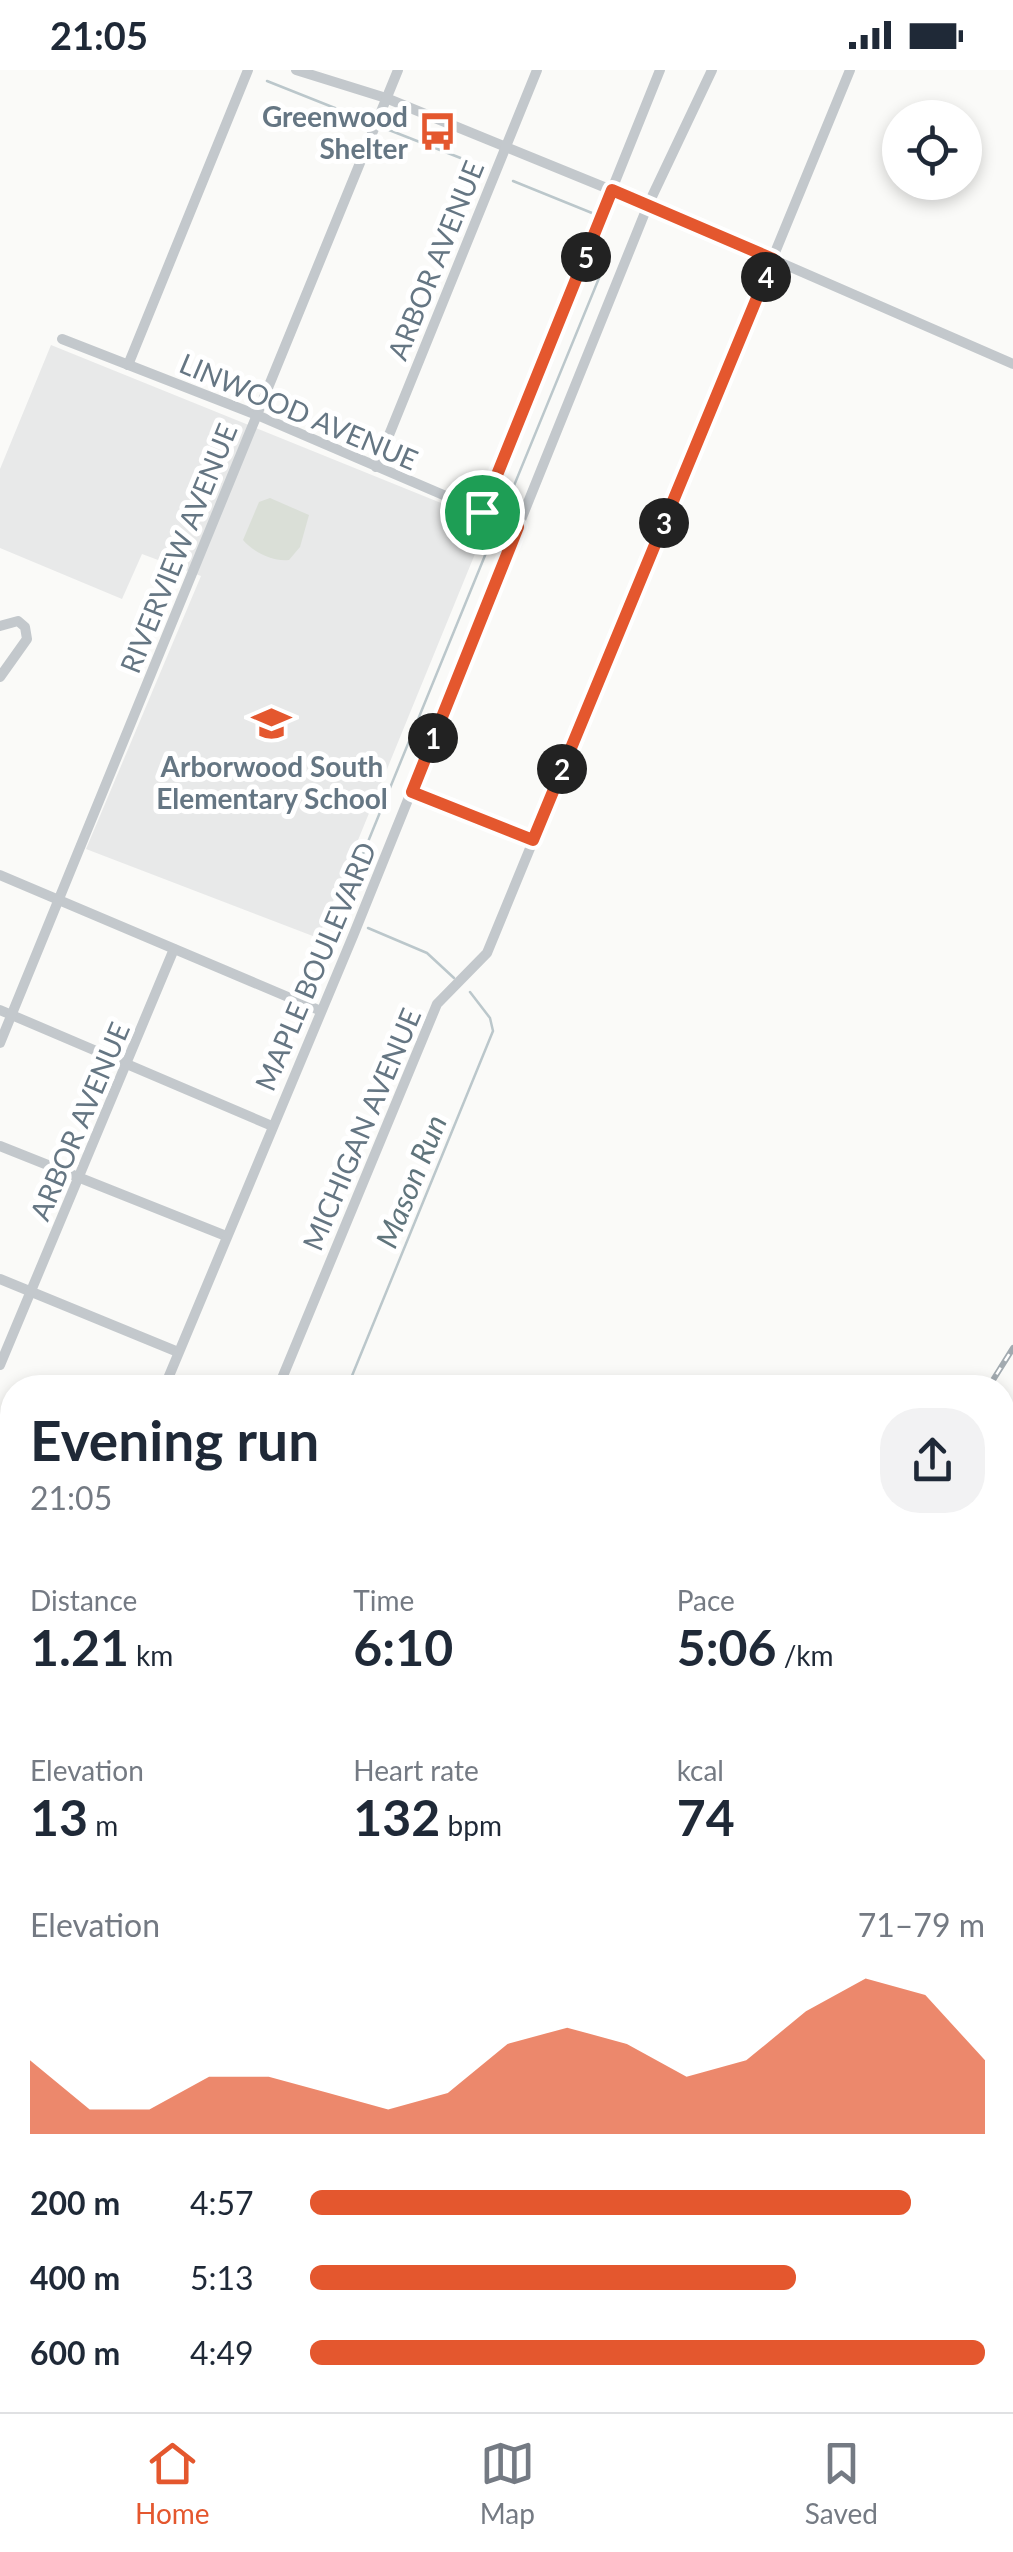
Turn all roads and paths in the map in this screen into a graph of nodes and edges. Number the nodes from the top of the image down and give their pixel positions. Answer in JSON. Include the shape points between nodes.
{"nodes":[{"id":1,"x":248,"y":70,"type":"edge"},
{"id":2,"x":296,"y":70,"type":"edge"},
{"id":3,"x":398,"y":70,"type":"edge"},
{"id":4,"x":537,"y":70,"type":"edge"},
{"id":5,"x":660,"y":70,"type":"edge"},
{"id":6,"x":712,"y":70,"type":"edge"},
{"id":7,"x":850,"y":70,"type":"edge"},
{"id":8,"x":386,"y":98,"type":"junction"},
{"id":9,"x":505,"y":147,"type":"junction"},
{"id":10,"x":612,"y":190,"type":"junction"},
{"id":11,"x":648,"y":205,"type":"junction"},
{"id":12,"x":773,"y":259,"type":"junction"},
{"id":13,"x":62,"y":339,"type":"dead end"},
{"id":14,"x":1013,"y":364,"type":"edge"},
{"id":15,"x":128,"y":365,"type":"junction"},
{"id":16,"x":257,"y":415,"type":"junction"},
{"id":17,"x":376,"y":466,"type":"junction"},
{"id":18,"x":482,"y":512,"type":"junction"},
{"id":19,"x":518,"y":527,"type":"junction"},
{"id":20,"x":0,"y":626,"type":"edge"},
{"id":21,"x":0,"y":677,"type":"edge"},
{"id":22,"x":412,"y":792,"type":"junction"},
{"id":23,"x":533,"y":840,"type":"junction"},
{"id":24,"x":0,"y":876,"type":"edge"},
{"id":25,"x":57,"y":898,"type":"junction"},
{"id":26,"x":174,"y":949,"type":"junction"},
{"id":27,"x":321,"y":1011,"type":"junction"},
{"id":28,"x":6,"y":1012,"type":"edge"},
{"id":29,"x":0,"y":1042,"type":"edge"},
{"id":30,"x":128,"y":1066,"type":"junction"},
{"id":31,"x":272,"y":1126,"type":"junction"},
{"id":32,"x":0,"y":1146,"type":"edge"},
{"id":33,"x":80,"y":1178,"type":"junction"},
{"id":34,"x":226,"y":1236,"type":"junction"},
{"id":35,"x":0,"y":1279,"type":"edge"},
{"id":36,"x":30,"y":1291,"type":"junction"},
{"id":37,"x":178,"y":1352,"type":"junction"},
{"id":38,"x":0,"y":1365,"type":"edge"},
{"id":39,"x":168,"y":1375,"type":"edge"},
{"id":40,"x":283,"y":1375,"type":"edge"}],
"edges":[{"from":1,"to":15,"type":"street"},
{"from":2,"to":8,"type":"street"},
{"from":3,"to":8,"type":"street","name":"RIVERVIEW AVENUE"},
{"from":4,"to":9,"type":"street","name":"ARBOR AVENUE"},
{"from":5,"to":10,"type":"street"},
{"from":6,"to":11,"type":"street","name":"MAPLE BOULEVARD"},
{"from":7,"to":12,"type":"street","name":"MICHIGAN AVENUE"},
{"from":8,"to":9,"type":"street"},
{"from":8,"to":16,"type":"street","name":"RIVERVIEW AVENUE"},
{"from":9,"to":10,"type":"street"},
{"from":9,"to":17,"type":"street","name":"ARBOR AVENUE"},
{"from":10,"to":11,"type":"street"},
{"from":10,"to":18,"type":"street"},
{"from":11,"to":12,"type":"street"},
{"from":11,"to":19,"type":"street","name":"MAPLE BOULEVARD"},
{"from":12,"to":14,"type":"street"},
{"from":12,"to":23,"type":"street","name":"MICHIGAN AVENUE"},
{"from":13,"to":15,"type":"street","name":"LINWOOD AVENUE"},
{"from":15,"to":16,"type":"street","name":"LINWOOD AVENUE"},
{"from":16,"to":17,"type":"street","name":"LINWOOD AVENUE"},
{"from":16,"to":25,"type":"street","name":"RIVERVIEW AVENUE"},
{"from":17,"to":18,"type":"street","name":"LINWOOD AVENUE"},
{"from":18,"to":19,"type":"street","name":"LINWOOD AVENUE"},
{"from":19,"to":22,"type":"street","name":"MAPLE BOULEVARD"},
{"from":20,"to":21,"type":"street","via":[[18,621],[27,639]]},
{"from":22,"to":23,"type":"street"},
{"from":22,"to":27,"type":"street","name":"MAPLE BOULEVARD"},
{"from":23,"to":40,"type":"street","name":"MICHIGAN AVENUE","via":[[487,953],[436,1004]]},
{"from":24,"to":25,"type":"street"},
{"from":25,"to":26,"type":"street"},
{"from":25,"to":28,"type":"street","name":"RIVERVIEW AVENUE"},
{"from":26,"to":27,"type":"street"},
{"from":26,"to":30,"type":"street","name":"ARBOR AVENUE"},
{"from":27,"to":31,"type":"street","name":"MAPLE BOULEVARD"},
{"from":28,"to":29,"type":"street","name":"RIVERVIEW AVENUE"},
{"from":28,"to":30,"type":"street"},
{"from":30,"to":31,"type":"street"},
{"from":30,"to":33,"type":"street","name":"ARBOR AVENUE"},
{"from":31,"to":34,"type":"street","name":"MAPLE BOULEVARD"},
{"from":32,"to":33,"type":"street"},
{"from":33,"to":34,"type":"street"},
{"from":33,"to":36,"type":"street","name":"ARBOR AVENUE"},
{"from":34,"to":37,"type":"street","name":"MAPLE BOULEVARD"},
{"from":35,"to":36,"type":"street"},
{"from":36,"to":37,"type":"street"},
{"from":36,"to":38,"type":"street","name":"ARBOR AVENUE"},
{"from":37,"to":39,"type":"street","name":"MAPLE BOULEVARD"}]}
